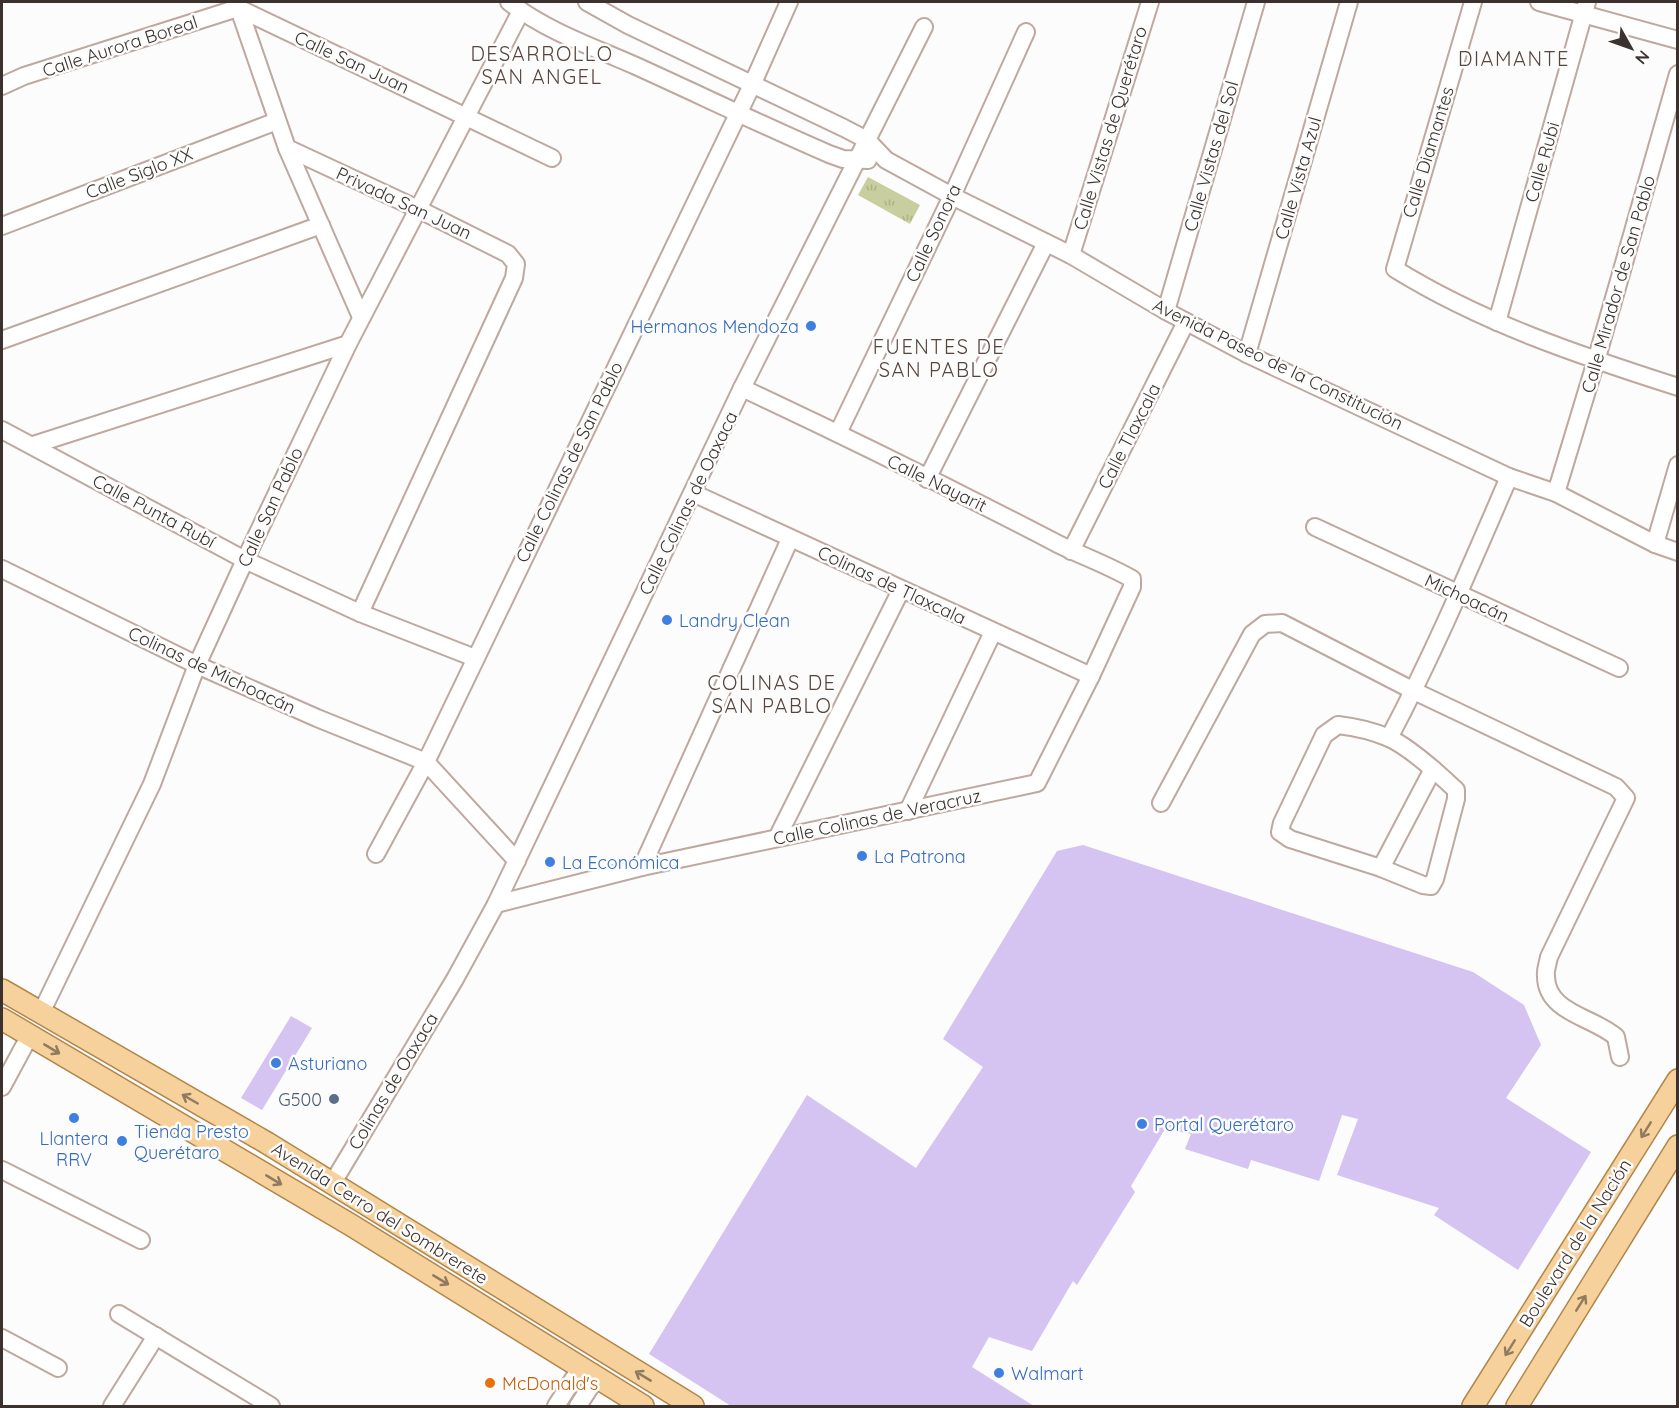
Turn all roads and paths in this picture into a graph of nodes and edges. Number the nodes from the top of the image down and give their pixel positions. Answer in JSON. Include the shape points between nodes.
{"nodes":[{"id":1,"x":587,"y":2,"type":"edge"},
{"id":2,"x":789,"y":2,"type":"edge"},
{"id":3,"x":1150,"y":2,"type":"edge"},
{"id":4,"x":1256,"y":2,"type":"edge"},
{"id":5,"x":1349,"y":2,"type":"edge"},
{"id":6,"x":1473,"y":2,"type":"edge"},
{"id":7,"x":1539,"y":2,"type":"edge"},
{"id":8,"x":237,"y":5,"type":"edge"},
{"id":9,"x":515,"y":6,"type":"edge"},
{"id":10,"x":1585,"y":8,"type":"edge"},
{"id":11,"x":924,"y":27,"type":"dead end"},
{"id":12,"x":1026,"y":32,"type":"dead end"},
{"id":13,"x":1677,"y":40,"type":"edge"},
{"id":14,"x":1677,"y":74,"type":"edge"},
{"id":15,"x":752,"y":85,"type":"junction"},
{"id":16,"x":2,"y":86,"type":"edge"},
{"id":17,"x":737,"y":114,"type":"junction"},
{"id":18,"x":465,"y":116,"type":"junction"},
{"id":19,"x":277,"y":121,"type":"junction"},
{"id":20,"x":867,"y":140,"type":"junction"},
{"id":21,"x":287,"y":148,"type":"junction"},
{"id":22,"x":552,"y":158,"type":"dead end"},
{"id":23,"x":886,"y":160,"type":"junction"},
{"id":24,"x":858,"y":161,"type":"junction"},
{"id":25,"x":952,"y":196,"type":"junction"},
{"id":26,"x":418,"y":209,"type":"junction"},
{"id":27,"x":321,"y":225,"type":"junction"},
{"id":28,"x":2,"y":226,"type":"edge"},
{"id":29,"x":1046,"y":243,"type":"junction"},
{"id":30,"x":1071,"y":255,"type":"junction"},
{"id":31,"x":1166,"y":311,"type":"junction"},
{"id":32,"x":361,"y":317,"type":"junction"},
{"id":33,"x":1186,"y":322,"type":"junction"},
{"id":34,"x":1497,"y":322,"type":"junction"},
{"id":35,"x":2,"y":340,"type":"edge"},
{"id":36,"x":348,"y":344,"type":"junction"},
{"id":37,"x":1247,"y":354,"type":"junction"},
{"id":38,"x":1596,"y":361,"type":"junction"},
{"id":39,"x":1677,"y":387,"type":"edge"},
{"id":40,"x":742,"y":388,"type":"junction"},
{"id":41,"x":2,"y":430,"type":"edge"},
{"id":42,"x":838,"y":433,"type":"junction"},
{"id":43,"x":33,"y":445,"type":"junction"},
{"id":44,"x":1677,"y":465,"type":"edge"},
{"id":45,"x":1509,"y":477,"type":"junction"},
{"id":46,"x":927,"y":479,"type":"junction"},
{"id":47,"x":693,"y":493,"type":"junction"},
{"id":48,"x":1556,"y":494,"type":"junction"},
{"id":49,"x":1315,"y":527,"type":"dead end"},
{"id":50,"x":790,"y":539,"type":"junction"},
{"id":51,"x":1655,"y":543,"type":"junction"},
{"id":52,"x":1071,"y":551,"type":"junction"},
{"id":53,"x":1677,"y":552,"type":"edge"},
{"id":54,"x":244,"y":560,"type":"junction"},
{"id":55,"x":2,"y":569,"type":"edge"},
{"id":56,"x":1132,"y":579,"type":"joint"},
{"id":57,"x":901,"y":590,"type":"junction"},
{"id":58,"x":1459,"y":594,"type":"junction"},
{"id":59,"x":360,"y":613,"type":"junction"},
{"id":60,"x":993,"y":632,"type":"junction"},
{"id":61,"x":475,"y":658,"type":"junction"},
{"id":62,"x":197,"y":665,"type":"junction"},
{"id":63,"x":1619,"y":668,"type":"dead end"},
{"id":64,"x":1091,"y":676,"type":"junction"},
{"id":65,"x":1414,"y":692,"type":"junction"},
{"id":66,"x":1389,"y":738,"type":"junction"},
{"id":67,"x":426,"y":762,"type":"junction"},
{"id":68,"x":1433,"y":769,"type":"junction"},
{"id":69,"x":1161,"y":803,"type":"dead end"},
{"id":70,"x":908,"y":811,"type":"junction"},
{"id":71,"x":777,"y":838,"type":"junction"},
{"id":72,"x":376,"y":854,"type":"dead end"},
{"id":73,"x":517,"y":861,"type":"junction"},
{"id":74,"x":642,"y":867,"type":"junction"},
{"id":75,"x":1381,"y":868,"type":"junction"},
{"id":76,"x":496,"y":904,"type":"junction"},
{"id":77,"x":455,"y":979,"type":"joint"},
{"id":78,"x":2,"y":990,"type":"edge"},
{"id":79,"x":41,"y":1013,"type":"junction"},
{"id":80,"x":2,"y":1019,"type":"edge"},
{"id":81,"x":30,"y":1035,"type":"junction"},
{"id":82,"x":1620,"y":1057,"type":"dead end"},
{"id":83,"x":1677,"y":1080,"type":"edge"},
{"id":84,"x":2,"y":1087,"type":"edge"},
{"id":85,"x":1677,"y":1146,"type":"edge"},
{"id":86,"x":2,"y":1170,"type":"edge"},
{"id":87,"x":332,"y":1184,"type":"junction"},
{"id":88,"x":141,"y":1240,"type":"dead end"},
{"id":89,"x":119,"y":1314,"type":"dead end"},
{"id":90,"x":156,"y":1336,"type":"junction"},
{"id":91,"x":2,"y":1338,"type":"edge"},
{"id":92,"x":58,"y":1368,"type":"dead end"},
{"id":93,"x":589,"y":1372,"type":"junction"},
{"id":94,"x":247,"y":1400,"type":"edge"},
{"id":95,"x":112,"y":1407,"type":"edge"},
{"id":96,"x":271,"y":1407,"type":"edge"},
{"id":97,"x":556,"y":1407,"type":"edge"},
{"id":98,"x":578,"y":1407,"type":"edge"},
{"id":99,"x":643,"y":1407,"type":"edge"},
{"id":100,"x":693,"y":1407,"type":"edge"},
{"id":101,"x":1473,"y":1407,"type":"edge"},
{"id":102,"x":1517,"y":1407,"type":"edge"}],
"edges":[{"from":1,"to":15,"type":"street"},
{"from":2,"to":15,"type":"street","name":"Calle Colinas de San Pablo"},
{"from":3,"to":30,"type":"street","name":"Calle Vistas de Querétaro"},
{"from":4,"to":31,"type":"street","name":"Calle Vistas del Sol"},
{"from":5,"to":37,"type":"street","name":"Calle Vista Azul"},
{"from":6,"to":34,"type":"street","name":"Calle Diamantes","via":[[1395,269]]},
{"from":7,"to":10,"type":"street"},
{"from":8,"to":16,"type":"street","name":"Calle Aurora Boreal"},
{"from":8,"to":18,"type":"street","name":"Calle San Juan"},
{"from":8,"to":19,"type":"street"},
{"from":9,"to":17,"type":"street","via":[[555,30]]},
{"from":9,"to":18,"type":"street","name":"Calle San Pablo"},
{"from":10,"to":13,"type":"street"},
{"from":10,"to":34,"type":"street","name":"Calle Rubi"},
{"from":11,"to":20,"type":"street","name":"Calle Colinas de Oaxaca"},
{"from":12,"to":25,"type":"street","name":"Calle Sonora"},
{"from":14,"to":38,"type":"street","name":"Calle Mirador de San Pablo"},
{"from":15,"to":17,"type":"street","name":"Calle Colinas de San Pablo"},
{"from":15,"to":20,"type":"street"},
{"from":17,"to":24,"type":"street","via":[[829,154]]},
{"from":17,"to":61,"type":"street","name":"Calle Colinas de San Pablo"},
{"from":18,"to":22,"type":"street"},
{"from":18,"to":26,"type":"street","name":"Calle San Pablo"},
{"from":19,"to":21,"type":"street"},
{"from":19,"to":28,"type":"street","name":"Calle Siglo XX"},
{"from":20,"to":23,"type":"street","name":"Avenida Paseo de la Constitución"},
{"from":20,"to":24,"type":"street","name":"Calle Colinas de Oaxaca"},
{"from":21,"to":26,"type":"street","name":"Privada San Juan"},
{"from":21,"to":27,"type":"street"},
{"from":23,"to":24,"type":"street"},
{"from":23,"to":25,"type":"street","name":"Avenida Paseo de la Constitución"},
{"from":24,"to":40,"type":"street","name":"Calle Colinas de Oaxaca"},
{"from":25,"to":29,"type":"street","name":"Avenida Paseo de la Constitución"},
{"from":25,"to":42,"type":"street","name":"Calle Sonora"},
{"from":26,"to":32,"type":"street","name":"Calle San Pablo"},
{"from":26,"to":59,"type":"street","name":"Privada San Juan","via":[[508,254],[516,264],[514,278]]},
{"from":27,"to":32,"type":"street"},
{"from":27,"to":35,"type":"street"},
{"from":29,"to":30,"type":"street","name":"Avenida Paseo de la Constitución"},
{"from":29,"to":46,"type":"street"},
{"from":30,"to":31,"type":"street","name":"Avenida Paseo de la Constitución"},
{"from":31,"to":33,"type":"street","name":"Avenida Paseo de la Constitución"},
{"from":32,"to":36,"type":"street","name":"Calle San Pablo"},
{"from":33,"to":37,"type":"street","name":"Avenida Paseo de la Constitución"},
{"from":33,"to":52,"type":"street","name":"Calle Tlaxcala"},
{"from":34,"to":38,"type":"street"},
{"from":36,"to":43,"type":"street"},
{"from":36,"to":54,"type":"street","name":"Calle San Pablo"},
{"from":37,"to":45,"type":"street","name":"Avenida Paseo de la Constitución"},
{"from":38,"to":39,"type":"street"},
{"from":38,"to":48,"type":"street","name":"Calle Mirador de San Pablo"},
{"from":40,"to":42,"type":"street","name":"Calle Nayarit"},
{"from":40,"to":47,"type":"street","name":"Calle Colinas de Oaxaca"},
{"from":41,"to":43,"type":"street","name":"Calle Punta Rubí"},
{"from":42,"to":46,"type":"street","name":"Calle Nayarit"},
{"from":43,"to":54,"type":"street","name":"Calle Punta Rubí"},
{"from":44,"to":51,"type":"street"},
{"from":45,"to":48,"type":"street","name":"Avenida Paseo de la Constitución"},
{"from":45,"to":58,"type":"street"},
{"from":46,"to":52,"type":"street","name":"Calle Nayarit"},
{"from":47,"to":50,"type":"street","name":"Colinas de Tlaxcala"},
{"from":47,"to":73,"type":"street","name":"Calle Colinas de Oaxaca"},
{"from":48,"to":51,"type":"street","name":"Avenida Paseo de la Constitución"},
{"from":49,"to":58,"type":"street","name":"Michoacán"},
{"from":50,"to":57,"type":"street","name":"Colinas de Tlaxcala"},
{"from":50,"to":74,"type":"street"},
{"from":51,"to":53,"type":"street","name":"Avenida Paseo de la Constitución"},
{"from":52,"to":56,"type":"street","name":"Calle Nayarit"},
{"from":54,"to":59,"type":"street","name":"Calle Punta Rubí"},
{"from":54,"to":62,"type":"street","name":"Calle San Pablo"},
{"from":55,"to":62,"type":"street","name":"Colinas de Michoacán"},
{"from":56,"to":64,"type":"street","name":"Calle Colinas de Veracruz","via":[[1132,587]]},
{"from":57,"to":60,"type":"street","name":"Colinas de Tlaxcala"},
{"from":57,"to":71,"type":"street"},
{"from":58,"to":63,"type":"street","name":"Michoacán"},
{"from":58,"to":65,"type":"street"},
{"from":59,"to":61,"type":"street","name":"Calle Punta Rubí"},
{"from":60,"to":64,"type":"street","name":"Colinas de Tlaxcala"},
{"from":60,"to":70,"type":"street"},
{"from":61,"to":67,"type":"street","name":"Calle Colinas de San Pablo"},
{"from":62,"to":67,"type":"street","name":"Colinas de Michoacán"},
{"from":62,"to":79,"type":"street","name":"Calle San Pablo","via":[[152,784]]},
{"from":64,"to":70,"type":"street","name":"Calle Colinas de Veracruz","via":[[1037,783]]},
{"from":65,"to":66,"type":"street"},
{"from":65,"to":69,"type":"street","via":[[1282,623],[1265,624],[1252,634]]},
{"from":65,"to":82,"type":"street","via":[[1616,787],[1626,798],[1549,957],[1545,976],[1550,995],[1562,1006],[1616,1037]]},
{"from":66,"to":68,"type":"street"},
{"from":66,"to":75,"type":"street","via":[[1338,725],[1324,735],[1280,832],[1290,839]]},
{"from":67,"to":72,"type":"street","name":"Calle Colinas de San Pablo"},
{"from":67,"to":73,"type":"street"},
{"from":68,"to":75,"type":"street"},
{"from":68,"to":75,"type":"street","via":[[1456,790],[1435,879],[1431,886],[1423,885]]},
{"from":70,"to":71,"type":"street","name":"Calle Colinas de Veracruz"},
{"from":71,"to":74,"type":"street","name":"Calle Colinas de Veracruz"},
{"from":73,"to":76,"type":"street","name":"Calle Colinas de Oaxaca"},
{"from":74,"to":76,"type":"street","name":"Calle Colinas de Veracruz"},
{"from":76,"to":77,"type":"street","name":"Calle Colinas de Oaxaca"},
{"from":77,"to":87,"type":"street","name":"Colinas de Oaxaca"},
{"from":78,"to":79,"type":"main road","name":"Avenida Cerro del Sombrerete"},
{"from":87,"to":79,"type":"main road","name":"Avenida Cerro del Sombrerete","one_way":true},
{"from":80,"to":81,"type":"main road","name":"Avenida Cerro del Sombrerete"},
{"from":81,"to":84,"type":"street"},
{"from":81,"to":93,"type":"main road","name":"Avenida Cerro del Sombrerete","one_way":true,"via":[[351,1225]]},
{"from":83,"to":101,"type":"main road","name":"Boulevard de la Nación","one_way":true},
{"from":102,"to":85,"type":"main road","name":"Boulevard de la Nación","one_way":true},
{"from":86,"to":88,"type":"street"},
{"from":100,"to":87,"type":"main road","name":"Avenida Cerro del Sombrerete","one_way":true},
{"from":89,"to":90,"type":"street"},
{"from":90,"to":94,"type":"street"},
{"from":90,"to":95,"type":"street"},
{"from":91,"to":92,"type":"street"},
{"from":93,"to":97,"type":"street"},
{"from":93,"to":98,"type":"street"},
{"from":93,"to":99,"type":"main road","name":"Avenida Cerro del Sombrerete"},
{"from":94,"to":96,"type":"street"}]}
